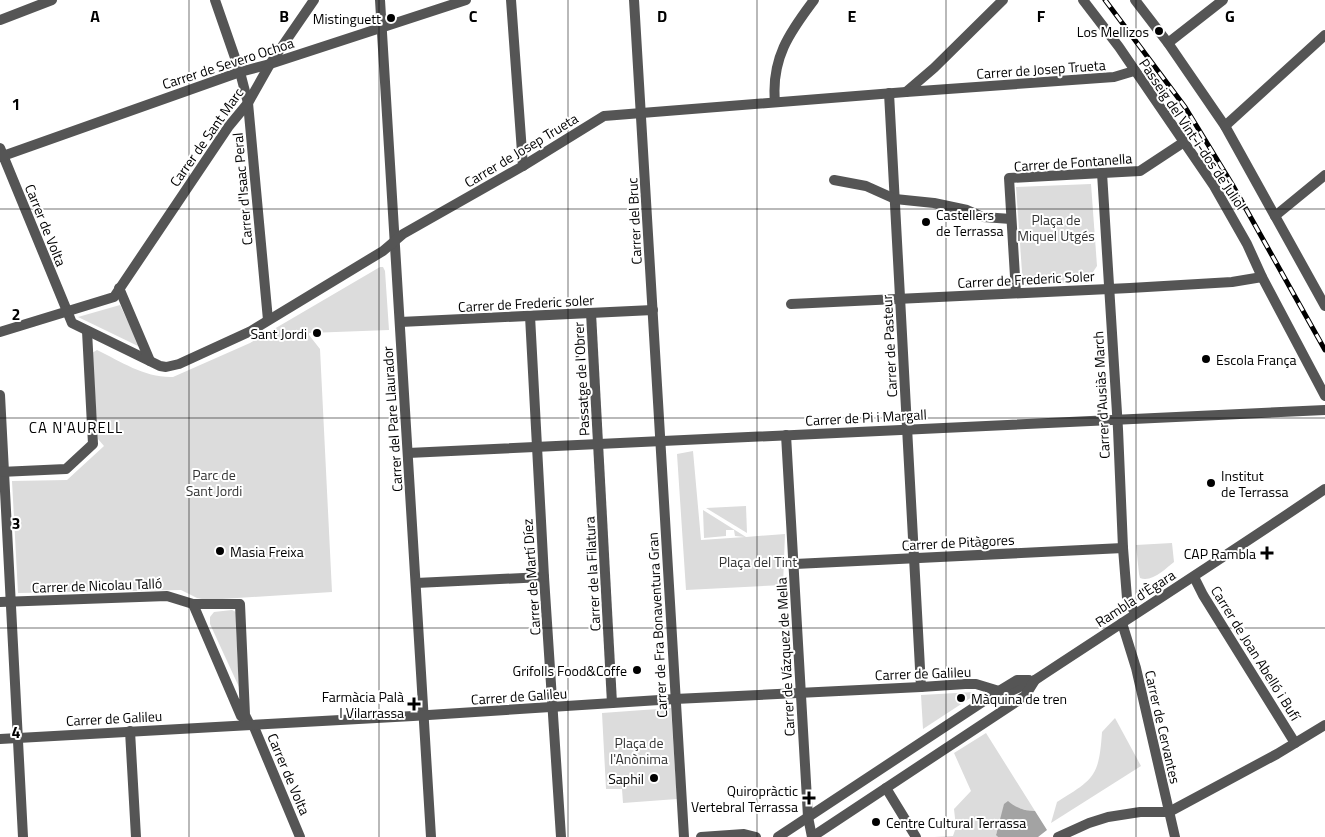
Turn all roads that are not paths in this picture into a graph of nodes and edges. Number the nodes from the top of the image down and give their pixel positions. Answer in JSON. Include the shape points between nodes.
{"nodes":[{"id":1,"x":52,"y":0,"type":"edge"},
{"id":2,"x":215,"y":0,"type":"edge"},
{"id":3,"x":314,"y":0,"type":"edge"},
{"id":4,"x":380,"y":0,"type":"edge"},
{"id":5,"x":466,"y":0,"type":"edge"},
{"id":6,"x":512,"y":0,"type":"edge"},
{"id":7,"x":634,"y":0,"type":"edge"},
{"id":8,"x":814,"y":0,"type":"edge"},
{"id":9,"x":1003,"y":0,"type":"edge"},
{"id":10,"x":1084,"y":0,"type":"edge"},
{"id":11,"x":1135,"y":0,"type":"edge"},
{"id":12,"x":1223,"y":0,"type":"edge"},
{"id":13,"x":0,"y":20,"type":"edge"},
{"id":14,"x":382,"y":28,"type":"junction"},
{"id":15,"x":1325,"y":35,"type":"edge"},
{"id":16,"x":1168,"y":43,"type":"junction"},
{"id":17,"x":270,"y":64,"type":"junction"},
{"id":18,"x":934,"y":68,"type":"junction"},
{"id":19,"x":1134,"y":71,"type":"junction"},
{"id":20,"x":240,"y":72,"type":"junction"},
{"id":21,"x":949,"y":89,"type":"junction"},
{"id":22,"x":906,"y":92,"type":"junction"},
{"id":23,"x":889,"y":93,"type":"junction"},
{"id":24,"x":775,"y":102,"type":"junction"},
{"id":25,"x":248,"y":103,"type":"junction"},
{"id":26,"x":641,"y":113,"type":"junction"},
{"id":27,"x":1226,"y":126,"type":"junction"},
{"id":28,"x":1184,"y":142,"type":"junction"},
{"id":29,"x":1,"y":154,"type":"edge"},
{"id":30,"x":523,"y":166,"type":"junction"},
{"id":31,"x":1102,"y":173,"type":"junction"},
{"id":32,"x":1325,"y":175,"type":"edge"},
{"id":33,"x":834,"y":180,"type":"dead end"},
{"id":34,"x":895,"y":199,"type":"junction"},
{"id":35,"x":1275,"y":216,"type":"junction"},
{"id":36,"x":1011,"y":219,"type":"junction"},
{"id":37,"x":395,"y":242,"type":"junction"},
{"id":38,"x":1262,"y":277,"type":"junction"},
{"id":39,"x":119,"y":288,"type":"junction"},
{"id":40,"x":1109,"y":289,"type":"junction"},
{"id":41,"x":1016,"y":293,"type":"junction"},
{"id":42,"x":900,"y":298,"type":"junction"},
{"id":43,"x":791,"y":304,"type":"dead end"},
{"id":44,"x":1325,"y":306,"type":"edge"},
{"id":45,"x":653,"y":310,"type":"junction"},
{"id":46,"x":67,"y":312,"type":"junction"},
{"id":47,"x":591,"y":313,"type":"junction"},
{"id":48,"x":530,"y":316,"type":"junction"},
{"id":49,"x":268,"y":320,"type":"junction"},
{"id":50,"x":400,"y":322,"type":"junction"},
{"id":51,"x":87,"y":331,"type":"junction"},
{"id":52,"x":0,"y":332,"type":"edge"},
{"id":53,"x":150,"y":361,"type":"junction"},
{"id":54,"x":0,"y":395,"type":"edge"},
{"id":55,"x":1325,"y":396,"type":"edge"},
{"id":56,"x":1325,"y":410,"type":"edge"},
{"id":57,"x":1117,"y":419,"type":"junction"},
{"id":58,"x":907,"y":429,"type":"junction"},
{"id":59,"x":786,"y":435,"type":"junction"},
{"id":60,"x":661,"y":441,"type":"junction"},
{"id":61,"x":598,"y":444,"type":"junction"},
{"id":62,"x":537,"y":446,"type":"junction"},
{"id":63,"x":408,"y":452,"type":"junction"},
{"id":64,"x":2,"y":472,"type":"edge"},
{"id":65,"x":1325,"y":489,"type":"edge"},
{"id":66,"x":1123,"y":548,"type":"junction"},
{"id":67,"x":914,"y":558,"type":"junction"},
{"id":68,"x":795,"y":564,"type":"junction"},
{"id":69,"x":544,"y":577,"type":"junction"},
{"id":70,"x":1194,"y":577,"type":"junction"},
{"id":71,"x":416,"y":583,"type":"junction"},
{"id":72,"x":5,"y":602,"type":"edge"},
{"id":73,"x":193,"y":604,"type":"junction"},
{"id":74,"x":1135,"y":613,"type":"junction"},
{"id":75,"x":1122,"y":624,"type":"junction"},
{"id":76,"x":1035,"y":680,"type":"junction"},
{"id":77,"x":921,"y":687,"type":"junction"},
{"id":78,"x":999,"y":691,"type":"junction"},
{"id":79,"x":800,"y":692,"type":"junction"},
{"id":80,"x":675,"y":699,"type":"junction"},
{"id":81,"x":612,"y":703,"type":"junction"},
{"id":82,"x":553,"y":707,"type":"junction"},
{"id":83,"x":424,"y":716,"type":"junction"},
{"id":84,"x":993,"y":717,"type":"junction"},
{"id":85,"x":250,"y":725,"type":"junction"},
{"id":86,"x":1325,"y":725,"type":"edge"},
{"id":87,"x":130,"y":731,"type":"junction"},
{"id":88,"x":16,"y":738,"type":"junction"},
{"id":89,"x":0,"y":739,"type":"edge"},
{"id":90,"x":1295,"y":743,"type":"junction"},
{"id":91,"x":886,"y":788,"type":"junction"},
{"id":92,"x":1169,"y":812,"type":"junction"},
{"id":93,"x":808,"y":818,"type":"junction"},
{"id":94,"x":23,"y":837,"type":"edge"},
{"id":95,"x":136,"y":837,"type":"edge"},
{"id":96,"x":300,"y":837,"type":"edge"},
{"id":97,"x":431,"y":837,"type":"edge"},
{"id":98,"x":560,"y":837,"type":"edge"},
{"id":99,"x":684,"y":837,"type":"edge"},
{"id":100,"x":701,"y":837,"type":"edge"},
{"id":101,"x":756,"y":837,"type":"edge"},
{"id":102,"x":778,"y":837,"type":"edge"},
{"id":103,"x":812,"y":837,"type":"edge"},
{"id":104,"x":916,"y":837,"type":"edge"},
{"id":105,"x":1058,"y":837,"type":"edge"},
{"id":106,"x":1175,"y":837,"type":"edge"}],
"edges":[{"from":1,"to":13,"type":"street"},
{"from":2,"to":20,"type":"street","name":"Carrer d'Isaac Peral"},
{"from":3,"to":17,"type":"street","name":"Carrer de Sant Marc"},
{"from":4,"to":14,"type":"street","name":"Carrer del Pare Llaurador"},
{"from":5,"to":14,"type":"street","name":"Carrer de Severo Ochoa"},
{"from":6,"to":30,"type":"street"},
{"from":7,"to":26,"type":"street","name":"Carrer del Bruc"},
{"from":8,"to":24,"type":"street","via":[[783,44],[774,80]]},
{"from":9,"to":18,"type":"street"},
{"from":10,"to":19,"type":"street","name":"Passeig del Vint-i-dos de Juliol"},
{"from":11,"to":16,"type":"street","name":"Passeig del Vint-i-dos de Juliol"},
{"from":12,"to":16,"type":"street"},
{"from":14,"to":17,"type":"street","name":"Carrer de Severo Ochoa"},
{"from":14,"to":37,"type":"street","name":"Carrer del Pare Llaurador"},
{"from":15,"to":27,"type":"street"},
{"from":16,"to":27,"type":"street","name":"Passeig del Vint-i-dos de Juliol"},
{"from":17,"to":20,"type":"street","name":"Carrer de Severo Ochoa"},
{"from":17,"to":25,"type":"street","name":"Carrer de Sant Marc"},
{"from":18,"to":21,"type":"street","via":[[938,82]]},
{"from":18,"to":22,"type":"street"},
{"from":19,"to":21,"type":"street","name":"Carrer de Josep Trueta","via":[[1114,77]]},
{"from":19,"to":28,"type":"street","name":"Passeig del Vint-i-dos de Juliol"},
{"from":20,"to":25,"type":"street","name":"Carrer d'Isaac Peral"},
{"from":20,"to":29,"type":"street","name":"Carrer de Severo Ochoa"},
{"from":21,"to":22,"type":"street","name":"Carrer de Josep Trueta"},
{"from":22,"to":23,"type":"street","name":"Carrer de Josep Trueta"},
{"from":23,"to":24,"type":"street","name":"Carrer de Josep Trueta"},
{"from":23,"to":34,"type":"street","name":"Carrer de Pasteur"},
{"from":24,"to":26,"type":"street","name":"Carrer de Josep Trueta"},
{"from":25,"to":39,"type":"street","name":"Carrer de Sant Marc"},
{"from":25,"to":49,"type":"street","name":"Carrer d'Isaac Peral"},
{"from":26,"to":30,"type":"street","name":"Carrer de Josep Trueta","via":[[604,116]]},
{"from":26,"to":45,"type":"street","name":"Carrer del Bruc"},
{"from":27,"to":35,"type":"street","name":"Passeig del Vint-i-dos de Juliol"},
{"from":28,"to":31,"type":"street","name":"Carrer de Fontanella","via":[[1140,171]]},
{"from":28,"to":38,"type":"street","name":"Passeig del Vint-i-dos de Juliol","via":[[1219,194]]},
{"from":29,"to":46,"type":"street","name":"Carrer de Volta"},
{"from":30,"to":37,"type":"street","name":"Carrer de Josep Trueta","via":[[403,234]]},
{"from":31,"to":36,"type":"street","name":"Carrer de Fontanella","via":[[1009,178]]},
{"from":31,"to":40,"type":"street","name":"Carrer d'Ausiàs March"},
{"from":32,"to":35,"type":"street"},
{"from":33,"to":34,"type":"street","via":[[866,186]]},
{"from":34,"to":36,"type":"street","via":[[934,203],[983,216]]},
{"from":34,"to":42,"type":"street","name":"Carrer de Pasteur"},
{"from":35,"to":44,"type":"street","name":"Passeig del Vint-i-dos de Juliol"},
{"from":36,"to":41,"type":"street","name":"Carrer de Fontanella"},
{"from":37,"to":49,"type":"street","name":"Carrer de Josep Trueta"},
{"from":37,"to":50,"type":"street","name":"Carrer del Pare Llaurador"},
{"from":38,"to":40,"type":"street","name":"Carrer de Frederic Soler","via":[[1232,282]]},
{"from":38,"to":55,"type":"street","name":"Passeig del Vint-i-dos de Juliol"},
{"from":39,"to":46,"type":"street","via":[[114,297]]},
{"from":39,"to":53,"type":"street"},
{"from":40,"to":41,"type":"street","name":"Carrer de Frederic Soler"},
{"from":40,"to":57,"type":"street","name":"Carrer d'Ausiàs March"},
{"from":41,"to":42,"type":"street","name":"Carrer de Frederic Soler"},
{"from":42,"to":43,"type":"street","name":"Carrer de Frederic Soler"},
{"from":42,"to":58,"type":"street","name":"Carrer de Pasteur"},
{"from":45,"to":47,"type":"street","name":"Carrer de Frederic soler"},
{"from":45,"to":60,"type":"street","name":"Carrer del Bruc"},
{"from":46,"to":51,"type":"street","name":"Carrer de Josep Trueta","via":[[72,323]]},
{"from":46,"to":52,"type":"street"},
{"from":47,"to":48,"type":"street","name":"Carrer de Frederic soler"},
{"from":47,"to":61,"type":"street","name":"Passatge de l'Obrer"},
{"from":48,"to":50,"type":"street","name":"Carrer de Frederic soler"},
{"from":48,"to":62,"type":"street","name":"Carrer de Martí Díez"},
{"from":49,"to":53,"type":"street","name":"Carrer de Josep Trueta","via":[[251,332],[180,364],[166,367]]},
{"from":50,"to":63,"type":"street","name":"Carrer del Pare Llaurador"},
{"from":51,"to":53,"type":"street","name":"Carrer de Josep Trueta"},
{"from":51,"to":64,"type":"street","via":[[93,444],[66,469]]},
{"from":54,"to":64,"type":"street"},
{"from":56,"to":57,"type":"street","name":"Carrer de Pi i Margall"},
{"from":57,"to":58,"type":"street","name":"Carrer de Pi i Margall"},
{"from":57,"to":66,"type":"street","name":"Carrer d'Ausiàs March"},
{"from":58,"to":59,"type":"street","name":"Carrer de Pi i Margall"},
{"from":58,"to":67,"type":"street","name":"Carrer de Pasteur"},
{"from":59,"to":60,"type":"street","name":"Carrer de Pi i Margall"},
{"from":59,"to":68,"type":"street","name":"Carrer de Vázquez de Mella"},
{"from":60,"to":61,"type":"street","name":"Carrer de Pi i Margall"},
{"from":60,"to":80,"type":"street","name":"Carrer de Fra Bonaventura Gran"},
{"from":61,"to":62,"type":"street","name":"Carrer de Pi i Margall"},
{"from":61,"to":81,"type":"street","name":"Carrer de la Filatura"},
{"from":62,"to":63,"type":"street","name":"Carrer de Pi i Margall"},
{"from":62,"to":69,"type":"street","name":"Carrer de Martí Díez"},
{"from":63,"to":71,"type":"street","name":"Carrer del Pare Llaurador"},
{"from":64,"to":72,"type":"street"},
{"from":65,"to":70,"type":"street","name":"Rambla d'Ègara"},
{"from":66,"to":67,"type":"street","name":"Carrer de Pitàgores"},
{"from":66,"to":74,"type":"street","name":"Carrer d'Ausiàs March","via":[[1127,598]]},
{"from":67,"to":68,"type":"street","name":"Carrer de Pitàgores"},
{"from":67,"to":77,"type":"street","name":"Carrer de Pasteur"},
{"from":68,"to":79,"type":"street","name":"Carrer de Vázquez de Mella"},
{"from":69,"to":71,"type":"street"},
{"from":69,"to":82,"type":"street","name":"Carrer de Martí Díez"},
{"from":70,"to":74,"type":"street","name":"Rambla d'Ègara"},
{"from":70,"to":90,"type":"street","name":"Carrer de Joan Abelló i Bufí"},
{"from":71,"to":83,"type":"street","name":"Carrer del Pare Llaurador"},
{"from":72,"to":73,"type":"street","name":"Carrer de Nicolau Talló","via":[[167,596]]},
{"from":72,"to":88,"type":"street"},
{"from":73,"to":85,"type":"street","via":[[241,716]]},
{"from":73,"to":85,"type":"street","name":"Carrer de Nicolau Talló","via":[[240,604],[245,715]]},
{"from":74,"to":75,"type":"street","name":"Rambla d'Ègara"},
{"from":75,"to":76,"type":"street","name":"Rambla d'Ègara"},
{"from":75,"to":92,"type":"street","name":"Carrer de Cervantes","via":[[1136,668]]},
{"from":76,"to":78,"type":"street","via":[[1009,692]]},
{"from":76,"to":84,"type":"street","name":"Rambla d'Ègara","via":[[1025,696]]},
{"from":77,"to":78,"type":"street","name":"Carrer de Galileu","via":[[976,684]]},
{"from":77,"to":79,"type":"street","name":"Carrer de Galileu"},
{"from":78,"to":84,"type":"street","via":[[993,702]]},
{"from":78,"to":93,"type":"street"},
{"from":79,"to":80,"type":"street","name":"Carrer de Galileu"},
{"from":79,"to":93,"type":"street","name":"Carrer de Vázquez de Mella"},
{"from":80,"to":81,"type":"street","name":"Carrer de Galileu"},
{"from":80,"to":99,"type":"street","name":"Carrer de Fra Bonaventura Gran"},
{"from":81,"to":82,"type":"street","name":"Carrer de Galileu"},
{"from":82,"to":83,"type":"street","name":"Carrer de Galileu"},
{"from":82,"to":98,"type":"street","name":"Carrer de Martí Díez"},
{"from":83,"to":85,"type":"street","name":"Carrer de Galileu"},
{"from":83,"to":97,"type":"street","name":"Carrer del Pare Llaurador"},
{"from":84,"to":91,"type":"street","name":"Rambla d'Ègara"},
{"from":85,"to":87,"type":"street","name":"Carrer de Galileu"},
{"from":85,"to":96,"type":"street","name":"Carrer de Volta","via":[[254,727]]},
{"from":86,"to":90,"type":"street"},
{"from":87,"to":88,"type":"street","name":"Carrer de Galileu"},
{"from":87,"to":95,"type":"street"},
{"from":88,"to":89,"type":"street","name":"Carrer de Galileu"},
{"from":88,"to":94,"type":"street"},
{"from":90,"to":92,"type":"street"},
{"from":91,"to":103,"type":"street","name":"Rambla d'Ègara"},
{"from":91,"to":104,"type":"street"},
{"from":92,"to":105,"type":"street","via":[[1108,817]]},
{"from":92,"to":106,"type":"street","name":"Carrer de Cervantes"},
{"from":93,"to":102,"type":"street"},
{"from":93,"to":103,"type":"street","name":"Rambla d'Ègara"},
{"from":100,"to":101,"type":"street","via":[[744,834]]}]}
